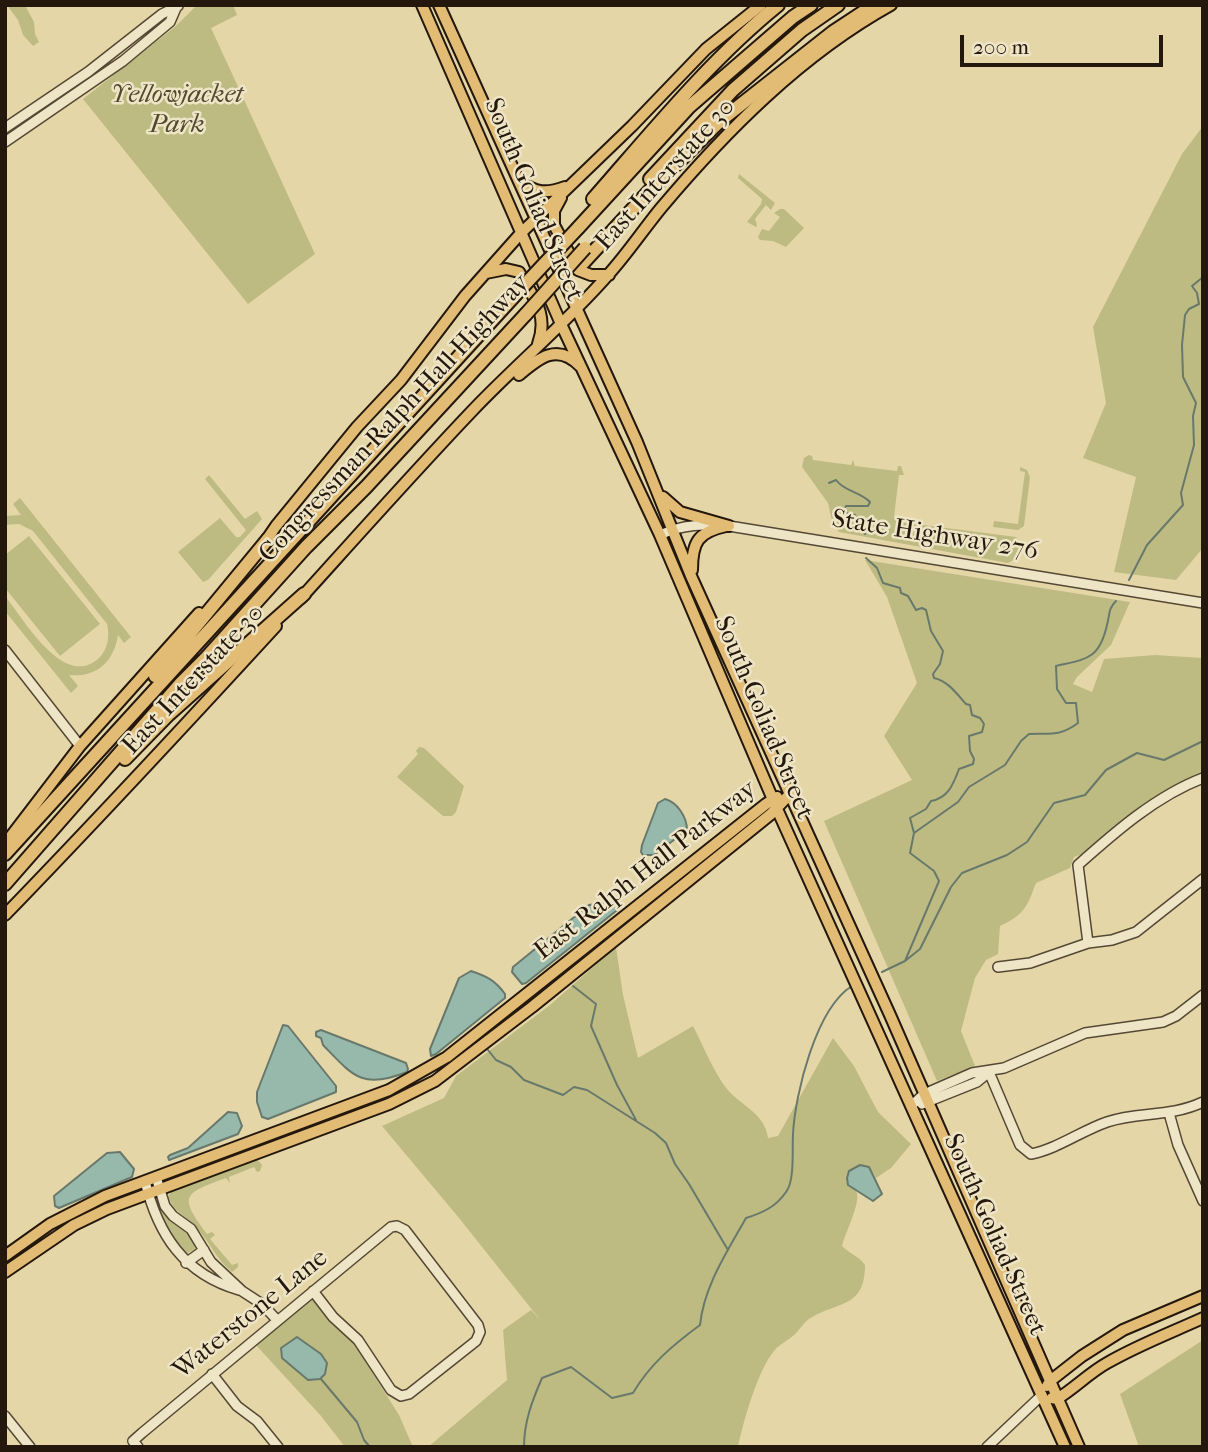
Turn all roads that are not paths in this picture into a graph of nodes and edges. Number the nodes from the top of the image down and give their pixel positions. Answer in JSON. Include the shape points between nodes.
{"nodes":[{"id":1,"x":422,"y":5,"type":"edge"},
{"id":2,"x":439,"y":5,"type":"edge"},
{"id":3,"x":761,"y":5,"type":"edge"},
{"id":4,"x":778,"y":5,"type":"edge"},
{"id":5,"x":811,"y":5,"type":"edge"},
{"id":6,"x":838,"y":5,"type":"edge"},
{"id":7,"x":874,"y":5,"type":"edge"},
{"id":8,"x":891,"y":5,"type":"edge"},
{"id":9,"x":177,"y":7,"type":"edge"},
{"id":10,"x":453,"y":35,"type":"junction"},
{"id":11,"x":439,"y":42,"type":"junction"},
{"id":12,"x":5,"y":128,"type":"edge"},
{"id":13,"x":5,"y":142,"type":"edge"},
{"id":14,"x":518,"y":181,"type":"junction"},
{"id":15,"x":567,"y":189,"type":"junction"},
{"id":16,"x":536,"y":218,"type":"junction"},
{"id":17,"x":575,"y":225,"type":"junction"},
{"id":18,"x":521,"y":233,"type":"junction"},
{"id":19,"x":577,"y":264,"type":"junction"},
{"id":20,"x":486,"y":272,"type":"junction"},
{"id":21,"x":609,"y":275,"type":"junction"},
{"id":22,"x":576,"y":309,"type":"junction"},
{"id":23,"x":561,"y":324,"type":"junction"},
{"id":24,"x":536,"y":350,"type":"junction"},
{"id":25,"x":583,"y":370,"type":"junction"},
{"id":26,"x":501,"y":384,"type":"junction"},
{"id":27,"x":658,"y":491,"type":"junction"},
{"id":28,"x":729,"y":526,"type":"junction"},
{"id":29,"x":673,"y":529,"type":"junction"},
{"id":30,"x":660,"y":535,"type":"junction"},
{"id":31,"x":268,"y":539,"type":"junction"},
{"id":32,"x":691,"y":576,"type":"junction"},
{"id":33,"x":304,"y":594,"type":"junction"},
{"id":34,"x":1203,"y":603,"type":"edge"},
{"id":35,"x":5,"y":650,"type":"edge"},
{"id":36,"x":715,"y":665,"type":"junction"},
{"id":37,"x":759,"y":725,"type":"junction"},
{"id":38,"x":120,"y":726,"type":"junction"},
{"id":39,"x":80,"y":746,"type":"junction"},
{"id":40,"x":1203,"y":778,"type":"edge"},
{"id":41,"x":791,"y":793,"type":"junction"},
{"id":42,"x":774,"y":804,"type":"junction"},
{"id":43,"x":62,"y":821,"type":"junction"},
{"id":44,"x":5,"y":844,"type":"edge"},
{"id":45,"x":5,"y":854,"type":"edge"},
{"id":46,"x":1203,"y":879,"type":"edge"},
{"id":47,"x":5,"y":884,"type":"edge"},
{"id":48,"x":642,"y":910,"type":"junction"},
{"id":49,"x":5,"y":915,"type":"edge"},
{"id":50,"x":1088,"y":943,"type":"junction"},
{"id":51,"x":998,"y":967,"type":"dead end"},
{"id":52,"x":1203,"y":995,"type":"edge"},
{"id":53,"x":524,"y":996,"type":"junction"},
{"id":54,"x":532,"y":1007,"type":"junction"},
{"id":55,"x":428,"y":1070,"type":"junction"},
{"id":56,"x":989,"y":1072,"type":"junction"},
{"id":57,"x":435,"y":1081,"type":"junction"},
{"id":58,"x":926,"y":1099,"type":"junction"},
{"id":59,"x":1203,"y":1102,"type":"edge"},
{"id":60,"x":911,"y":1106,"type":"junction"},
{"id":61,"x":1169,"y":1113,"type":"junction"},
{"id":62,"x":151,"y":1179,"type":"junction"},
{"id":63,"x":160,"y":1189,"type":"junction"},
{"id":64,"x":148,"y":1194,"type":"junction"},
{"id":65,"x":1203,"y":1201,"type":"edge"},
{"id":66,"x":204,"y":1250,"type":"junction"},
{"id":67,"x":5,"y":1256,"type":"edge"},
{"id":68,"x":186,"y":1263,"type":"junction"},
{"id":69,"x":5,"y":1272,"type":"edge"},
{"id":70,"x":313,"y":1291,"type":"junction"},
{"id":71,"x":242,"y":1292,"type":"junction"},
{"id":72,"x":1203,"y":1296,"type":"edge"},
{"id":73,"x":1203,"y":1318,"type":"edge"},
{"id":74,"x":277,"y":1320,"type":"junction"},
{"id":75,"x":212,"y":1374,"type":"junction"},
{"id":76,"x":1050,"y":1381,"type":"junction"},
{"id":77,"x":1042,"y":1395,"type":"junction"},
{"id":78,"x":1057,"y":1399,"type":"junction"},
{"id":79,"x":5,"y":1416,"type":"edge"},
{"id":80,"x":135,"y":1444,"type":"edge"},
{"id":81,"x":30,"y":1447,"type":"edge"},
{"id":82,"x":278,"y":1447,"type":"edge"},
{"id":83,"x":987,"y":1447,"type":"edge"},
{"id":84,"x":1065,"y":1447,"type":"edge"},
{"id":85,"x":1079,"y":1447,"type":"edge"}],
"edges":[{"from":1,"to":11,"type":"main road","name":"South Goliad Street"},
{"from":2,"to":10,"type":"main road","name":"South Goliad Street"},
{"from":3,"to":15,"type":"main road","name":"East Interstate 30","via":[[706,49]]},
{"from":4,"to":17,"type":"highway","via":[[685,95]]},
{"from":5,"to":17,"type":"highway","name":"Congressman Ralph Hall Highway","via":[[689,107]]},
{"from":6,"to":19,"type":"highway","name":"Congressman Ralph Hall Highway","bridge":true,"via":[[733,89],[585,248]]},
{"from":7,"to":19,"type":"highway","via":[[720,121]]},
{"from":8,"to":21,"type":"main road","name":"East Interstate 30","via":[[804,64],[715,146]]},
{"from":9,"to":12,"type":"street","via":[[162,13],[88,72]]},
{"from":9,"to":13,"type":"street","via":[[170,22],[123,61]]},
{"from":10,"to":11,"type":"main road"},
{"from":10,"to":14,"type":"main road","name":"South Goliad Street"},
{"from":11,"to":18,"type":"main road","name":"South Goliad Street"},
{"from":14,"to":15,"type":"main road","via":[[540,192]]},
{"from":14,"to":16,"type":"main road","name":"South Goliad Street"},
{"from":15,"to":16,"type":"main road","name":"East Interstate 30"},
{"from":15,"to":21,"type":"main road","via":[[554,211],[554,225],[578,270]]},
{"from":16,"to":18,"type":"main road","name":"East Interstate 30"},
{"from":16,"to":22,"type":"main road","name":"South Goliad Street"},
{"from":17,"to":38,"type":"highway","name":"Congressman Ralph Hall Highway","bridge":true},
{"from":18,"to":20,"type":"main road","name":"East Interstate 30"},
{"from":18,"to":23,"type":"main road","name":"South Goliad Street"},
{"from":19,"to":43,"type":"highway","name":"Congressman Ralph Hall Highway","bridge":true,"via":[[306,547]]},
{"from":20,"to":24,"type":"main road","via":[[519,272],[542,313],[544,324]]},
{"from":20,"to":31,"type":"main road","name":"East Interstate 30"},
{"from":21,"to":22,"type":"main road","name":"East Interstate 30"},
{"from":22,"to":23,"type":"main road","name":"East Interstate 30"},
{"from":22,"to":27,"type":"main road","name":"South Goliad Street"},
{"from":23,"to":24,"type":"main road","name":"East Interstate 30"},
{"from":23,"to":25,"type":"main road","name":"South Goliad Street"},
{"from":24,"to":26,"type":"main road","name":"East Interstate 30"},
{"from":25,"to":26,"type":"main road","via":[[566,356],[547,355]]},
{"from":25,"to":30,"type":"main road","name":"South Goliad Street"},
{"from":26,"to":33,"type":"main road","name":"East Interstate 30"},
{"from":27,"to":28,"type":"main road","via":[[680,512]]},
{"from":27,"to":29,"type":"main road","name":"South Goliad Street"},
{"from":28,"to":29,"type":"street","name":"State Highway 276"},
{"from":28,"to":32,"type":"main road","via":[[700,536],[692,554]]},
{"from":28,"to":34,"type":"street","name":"State Highway 276"},
{"from":29,"to":30,"type":"street","name":"State Highway 276"},
{"from":29,"to":32,"type":"main road","name":"South Goliad Street"},
{"from":30,"to":36,"type":"main road","name":"South Goliad Street"},
{"from":31,"to":38,"type":"highway","via":[[137,698]]},
{"from":31,"to":39,"type":"main road","name":"East Interstate 30"},
{"from":32,"to":37,"type":"main road","name":"South Goliad Street"},
{"from":33,"to":43,"type":"highway","via":[[168,715]]},
{"from":33,"to":49,"type":"main road","name":"East Interstate 30"},
{"from":35,"to":39,"type":"street"},
{"from":36,"to":37,"type":"main road","via":[[724,665],[750,723]]},
{"from":36,"to":42,"type":"main road","name":"South Goliad Street"},
{"from":37,"to":41,"type":"main road","name":"South Goliad Street"},
{"from":38,"to":45,"type":"highway","name":"Congressman Ralph Hall Highway"},
{"from":39,"to":44,"type":"main road","name":"East Interstate 30"},
{"from":40,"to":50,"type":"street","via":[[1155,803],[1078,865]]},
{"from":41,"to":42,"type":"main road","name":"East Ralph Hall Parkway"},
{"from":41,"to":58,"type":"main road","name":"South Goliad Street"},
{"from":42,"to":48,"type":"main road","name":"East Ralph Hall Parkway"},
{"from":42,"to":60,"type":"main road","name":"South Goliad Street"},
{"from":43,"to":47,"type":"highway","name":"Congressman Ralph Hall Highway"},
{"from":46,"to":50,"type":"street","via":[[1136,932]]},
{"from":48,"to":53,"type":"main road","name":"East Ralph Hall Parkway"},
{"from":48,"to":54,"type":"main road","name":"East Ralph Hall Parkway"},
{"from":50,"to":51,"type":"street"},
{"from":52,"to":56,"type":"street","via":[[1163,1022],[1085,1033]]},
{"from":53,"to":54,"type":"main road"},
{"from":53,"to":55,"type":"main road","name":"East Ralph Hall Parkway"},
{"from":54,"to":57,"type":"main road","name":"East Ralph Hall Parkway"},
{"from":55,"to":57,"type":"main road"},
{"from":55,"to":62,"type":"main road","name":"East Ralph Hall Parkway","via":[[389,1090]]},
{"from":56,"to":58,"type":"street","via":[[977,1082]]},
{"from":56,"to":61,"type":"street","via":[[1020,1145],[1031,1154],[1107,1121]]},
{"from":57,"to":63,"type":"main road","name":"East Ralph Hall Parkway","via":[[389,1104]]},
{"from":58,"to":60,"type":"street"},
{"from":58,"to":76,"type":"main road","name":"South Goliad Street"},
{"from":59,"to":61,"type":"street"},
{"from":60,"to":77,"type":"main road","name":"South Goliad Street"},
{"from":61,"to":65,"type":"street"},
{"from":62,"to":63,"type":"street"},
{"from":62,"to":64,"type":"street"},
{"from":62,"to":67,"type":"main road","name":"East Ralph Hall Parkway","via":[[70,1213]]},
{"from":63,"to":64,"type":"main road","name":"East Ralph Hall Parkway"},
{"from":63,"to":66,"type":"street","via":[[165,1206],[191,1229]]},
{"from":64,"to":68,"type":"street"},
{"from":64,"to":69,"type":"main road","name":"East Ralph Hall Parkway","via":[[74,1225]]},
{"from":66,"to":68,"type":"street"},
{"from":66,"to":71,"type":"street"},
{"from":68,"to":71,"type":"street"},
{"from":70,"to":70,"type":"street","name":"Waterstone Lane","via":[[358,1340],[391,1390],[401,1396],[476,1341],[481,1332],[405,1230],[397,1226]]},
{"from":70,"to":74,"type":"street","name":"Waterstone Lane"},
{"from":71,"to":74,"type":"street"},
{"from":72,"to":76,"type":"main road","via":[[1124,1329]]},
{"from":73,"to":78,"type":"main road","via":[[1103,1364]]},
{"from":74,"to":75,"type":"street","name":"Waterstone Lane"},
{"from":75,"to":80,"type":"street","name":"Waterstone Lane"},
{"from":75,"to":82,"type":"street"},
{"from":76,"to":77,"type":"main road"},
{"from":76,"to":78,"type":"main road","name":"South Goliad Street"},
{"from":77,"to":78,"type":"main road"},
{"from":77,"to":83,"type":"street"},
{"from":77,"to":84,"type":"main road","name":"South Goliad Street"},
{"from":78,"to":85,"type":"main road","name":"South Goliad Street"},
{"from":79,"to":81,"type":"street"}]}
